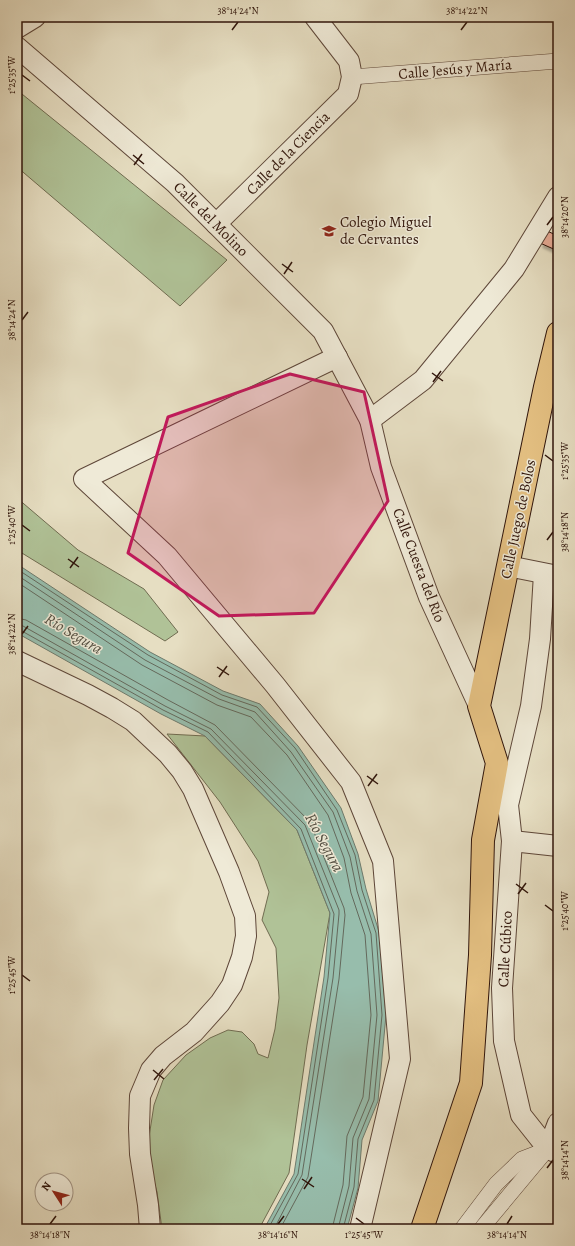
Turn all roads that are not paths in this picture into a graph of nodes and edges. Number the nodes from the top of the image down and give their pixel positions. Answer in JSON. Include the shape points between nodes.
{"nodes":[{"id":1,"x":35,"y":17,"type":"edge"},
{"id":2,"x":315,"y":17,"type":"edge"},
{"id":3,"x":17,"y":28,"type":"edge"},
{"id":4,"x":17,"y":47,"type":"edge"},
{"id":5,"x":558,"y":61,"type":"edge"},
{"id":6,"x":352,"y":78,"type":"junction"},
{"id":7,"x":558,"y":197,"type":"edge"},
{"id":8,"x":216,"y":224,"type":"junction"},
{"id":9,"x":558,"y":333,"type":"edge"},
{"id":10,"x":337,"y":357,"type":"junction"},
{"id":11,"x":370,"y":420,"type":"junction"},
{"id":12,"x":508,"y":566,"type":"junction"},
{"id":13,"x":551,"y":575,"type":"edge"},
{"id":14,"x":17,"y":661,"type":"edge"},
{"id":15,"x":479,"y":706,"type":"junction"},
{"id":16,"x":512,"y":841,"type":"junction"},
{"id":17,"x":558,"y":846,"type":"edge"},
{"id":18,"x":558,"y":1123,"type":"edge"},
{"id":19,"x":553,"y":1151,"type":"edge"},
{"id":20,"x":150,"y":1229,"type":"edge"},
{"id":21,"x":360,"y":1229,"type":"edge"},
{"id":22,"x":422,"y":1229,"type":"edge"},
{"id":23,"x":462,"y":1229,"type":"edge"},
{"id":24,"x":481,"y":1229,"type":"edge"}],
"edges":[{"from":1,"to":3,"type":"street"},
{"from":2,"to":6,"type":"street","via":[[349,61]]},
{"from":4,"to":8,"type":"street","name":"Calle del Molino","via":[[175,183]]},
{"from":5,"to":6,"type":"street","name":"Calle Jesús y María"},
{"from":6,"to":8,"type":"street","name":"Calle de la Ciencia","via":[[348,94]]},
{"from":7,"to":11,"type":"street","via":[[514,268],[423,380]]},
{"from":8,"to":10,"type":"street","name":"Calle del Molino","via":[[323,332]]},
{"from":9,"to":12,"type":"main road","name":"Calle Juego de Bolos","via":[[544,387]]},
{"from":10,"to":11,"type":"street","name":"Calle del Molino"},
{"from":10,"to":21,"type":"street","via":[[84,479],[167,556],[299,715],[351,782],[383,861],[400,1059]]},
{"from":11,"to":15,"type":"street","name":"Calle Cuesta del Río","via":[[382,468],[429,597]]},
{"from":12,"to":13,"type":"street"},
{"from":12,"to":15,"type":"main road","name":"Calle Juego de Bolos"},
{"from":13,"to":16,"type":"street","name":"Calle Cúbico","via":[[531,706],[508,804]]},
{"from":14,"to":20,"type":"street","via":[[112,708],[133,722],[168,754],[193,789],[245,916],[246,936],[232,985],[194,1032],[162,1056],[151,1070],[140,1096],[140,1154]]},
{"from":15,"to":22,"type":"main road","via":[[497,762],[483,840],[480,955],[471,1082]]},
{"from":16,"to":17,"type":"street"},
{"from":16,"to":19,"type":"street","name":"Calle Cúbico","via":[[502,988],[504,1041],[521,1115]]},
{"from":18,"to":19,"type":"street"},
{"from":19,"to":23,"type":"street","via":[[522,1159],[496,1184]]},
{"from":19,"to":24,"type":"street"}]}
